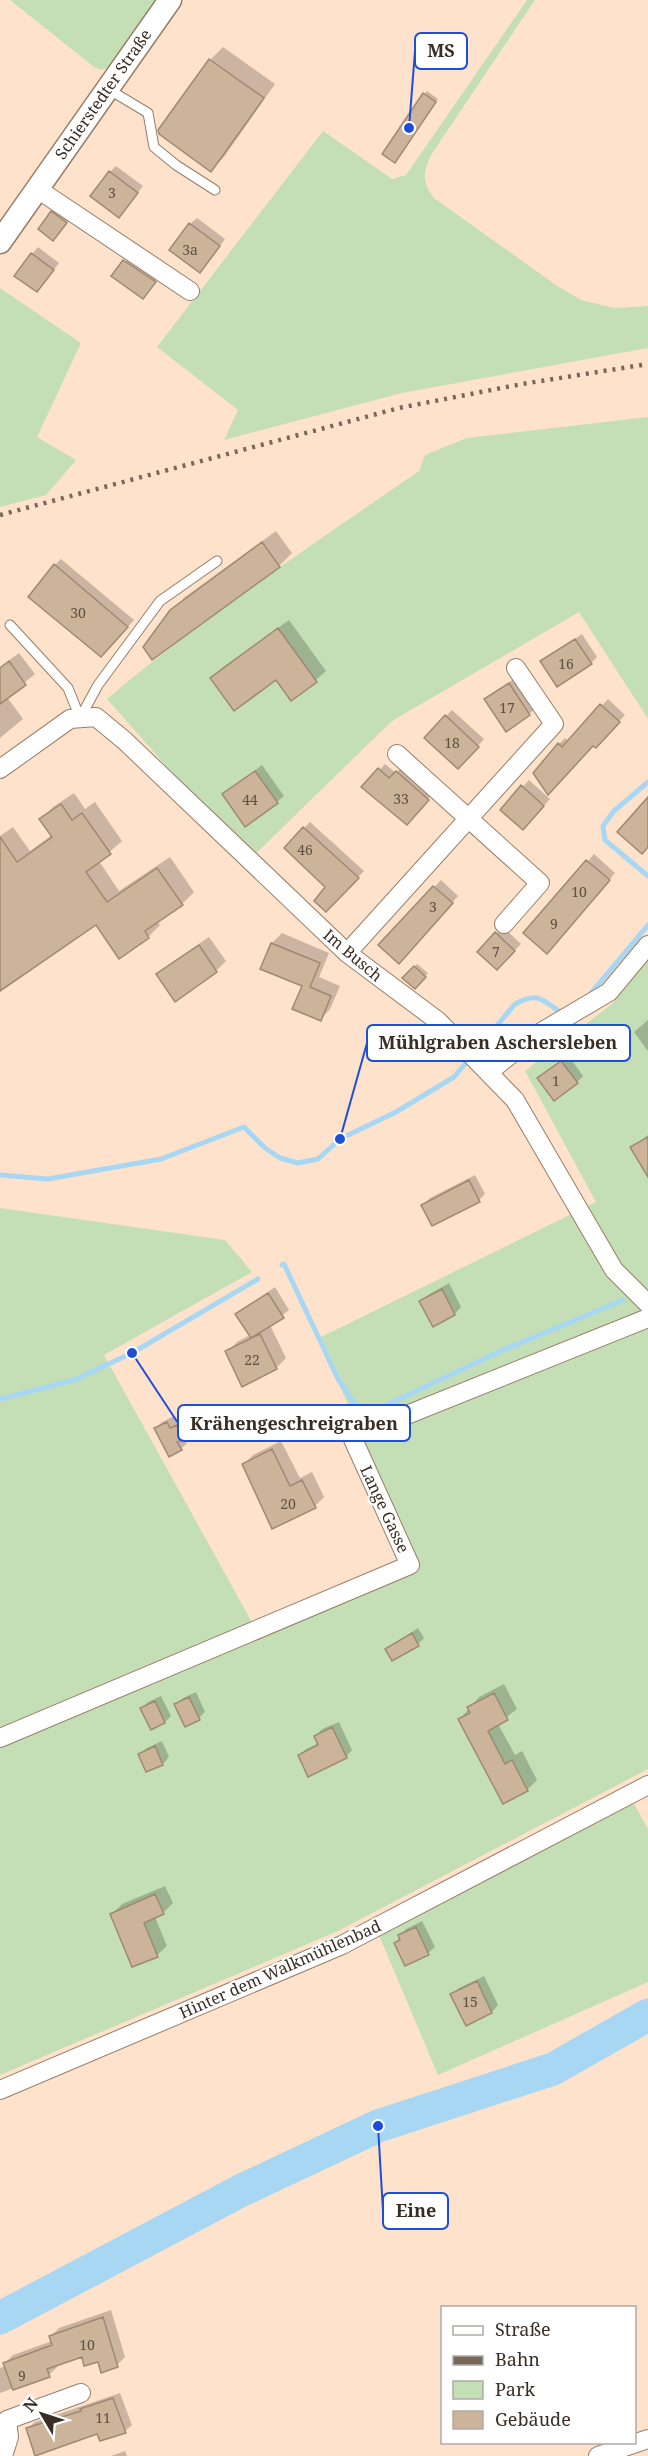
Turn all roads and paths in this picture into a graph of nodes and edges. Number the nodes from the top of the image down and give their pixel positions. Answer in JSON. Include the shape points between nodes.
{"nodes":[{"id":1,"x":170,"y":0,"type":"edge"},
{"id":2,"x":108,"y":88,"type":"junction"},
{"id":3,"x":36,"y":188,"type":"junction"},
{"id":4,"x":215,"y":190,"type":"dead end"},
{"id":5,"x":0,"y":242,"type":"edge"},
{"id":6,"x":190,"y":291,"type":"dead end"},
{"id":7,"x":218,"y":561,"type":"dead end"},
{"id":8,"x":10,"y":625,"type":"dead end"},
{"id":9,"x":516,"y":668,"type":"dead end"},
{"id":10,"x":80,"y":718,"type":"junction"},
{"id":11,"x":397,"y":754,"type":"dead end"},
{"id":12,"x":0,"y":769,"type":"edge"},
{"id":13,"x":469,"y":819,"type":"junction"},
{"id":14,"x":504,"y":924,"type":"dead end"},
{"id":15,"x":648,"y":945,"type":"edge"},
{"id":16,"x":347,"y":953,"type":"junction"},
{"id":17,"x":480,"y":1063,"type":"junction"},
{"id":18,"x":648,"y":1304,"type":"edge"},
{"id":19,"x":648,"y":1318,"type":"edge"},
{"id":20,"x":0,"y":1738,"type":"edge"},
{"id":21,"x":648,"y":1785,"type":"edge"},
{"id":22,"x":0,"y":2090,"type":"edge"},
{"id":23,"x":81,"y":2393,"type":"dead end"},
{"id":24,"x":4,"y":2421,"type":"edge"},
{"id":25,"x":634,"y":2444,"type":"edge"},
{"id":26,"x":3,"y":2456,"type":"edge"},
{"id":27,"x":601,"y":2456,"type":"edge"}],
"edges":[{"from":1,"to":2,"type":"street","name":"Schierstedter Straße"},
{"from":2,"to":3,"type":"street","name":"Schierstedter Straße"},
{"from":2,"to":4,"type":"lane","via":[[148,112],[154,147]]},
{"from":3,"to":5,"type":"street","name":"Schierstedter Straße"},
{"from":3,"to":6,"type":"street"},
{"from":7,"to":10,"type":"lane","via":[[160,601],[98,685]]},
{"from":8,"to":10,"type":"lane","via":[[68,688]]},
{"from":9,"to":13,"type":"street","via":[[554,724]]},
{"from":10,"to":12,"type":"street","via":[[70,719]]},
{"from":10,"to":16,"type":"street","name":"Im Busch","via":[[96,717],[125,741]]},
{"from":11,"to":13,"type":"street"},
{"from":13,"to":14,"type":"street","via":[[540,883]]},
{"from":13,"to":16,"type":"street"},
{"from":15,"to":17,"type":"street","via":[[609,992]]},
{"from":16,"to":17,"type":"street","name":"Im Busch","via":[[438,1021]]},
{"from":17,"to":18,"type":"street","name":"Im Busch","via":[[515,1101],[614,1270]]},
{"from":19,"to":20,"type":"street","name":"Lange Gasse","via":[[352,1437],[410,1565]]},
{"from":21,"to":22,"type":"street","name":"Hinter dem Walkmühlenbad","via":[[342,1945]]},
{"from":23,"to":24,"type":"street"},
{"from":24,"to":26,"type":"street","via":[[9,2437]]},
{"from":25,"to":27,"type":"street"}]}
